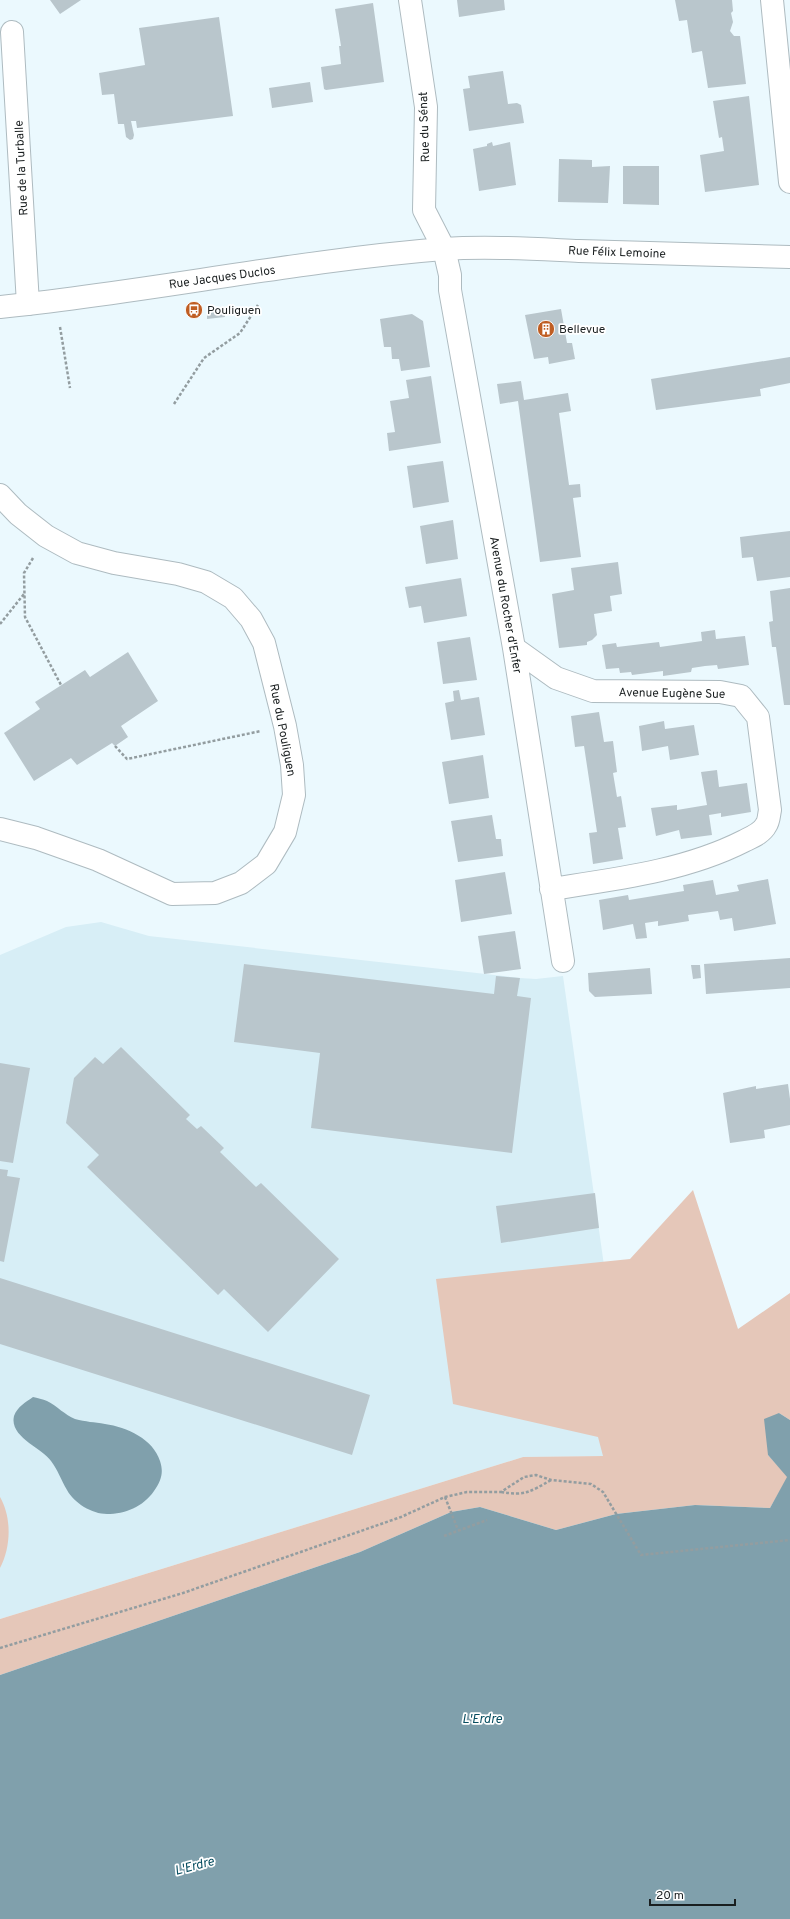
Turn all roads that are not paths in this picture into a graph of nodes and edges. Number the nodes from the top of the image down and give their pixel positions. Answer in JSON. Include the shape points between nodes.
{"nodes":[{"id":1,"x":410,"y":0,"type":"edge"},
{"id":2,"x":772,"y":0,"type":"edge"},
{"id":3,"x":12,"y":32,"type":"dead end"},
{"id":4,"x":790,"y":182,"type":"edge"},
{"id":5,"x":444,"y":249,"type":"junction"},
{"id":6,"x":790,"y":257,"type":"edge"},
{"id":7,"x":28,"y":304,"type":"junction"},
{"id":8,"x":0,"y":307,"type":"edge"},
{"id":9,"x":0,"y":495,"type":"edge"},
{"id":10,"x":514,"y":648,"type":"junction"},
{"id":11,"x":0,"y":829,"type":"edge"},
{"id":12,"x":551,"y":889,"type":"junction"},
{"id":13,"x":563,"y":961,"type":"dead end"}],
"edges":[{"from":1,"to":5,"type":"street","name":"Rue du Sénat","via":[[426,107],[424,210]]},
{"from":2,"to":4,"type":"street"},
{"from":3,"to":7,"type":"street","name":"Rue de la Turballe"},
{"from":5,"to":6,"type":"street","name":"Rue Félix Lemoine","via":[[495,248]]},
{"from":5,"to":7,"type":"street","name":"Rue Jacques Duclos","via":[[260,271],[57,302]]},
{"from":5,"to":10,"type":"street","name":"Avenue du Rocher d'Enfer"},
{"from":7,"to":8,"type":"street","name":"Rue Jacques Duclos"},
{"from":9,"to":11,"type":"street","name":"Rue du Pouliguen","via":[[18,514],[46,536],[77,553],[206,582],[233,598],[251,620],[264,643],[285,726],[294,795],[285,832],[266,864],[241,883],[215,893],[172,894],[98,860],[36,838]]},
{"from":10,"to":12,"type":"street","name":"Avenue du Rocher d'Enfer"},
{"from":10,"to":12,"type":"street","name":"Avenue Eugène Sue","via":[[556,678],[594,691],[720,692],[741,696],[758,716],[770,810],[766,825],[757,834],[730,848],[680,864],[636,875]]},
{"from":12,"to":13,"type":"street","name":"Avenue du Rocher d'Enfer"}]}
